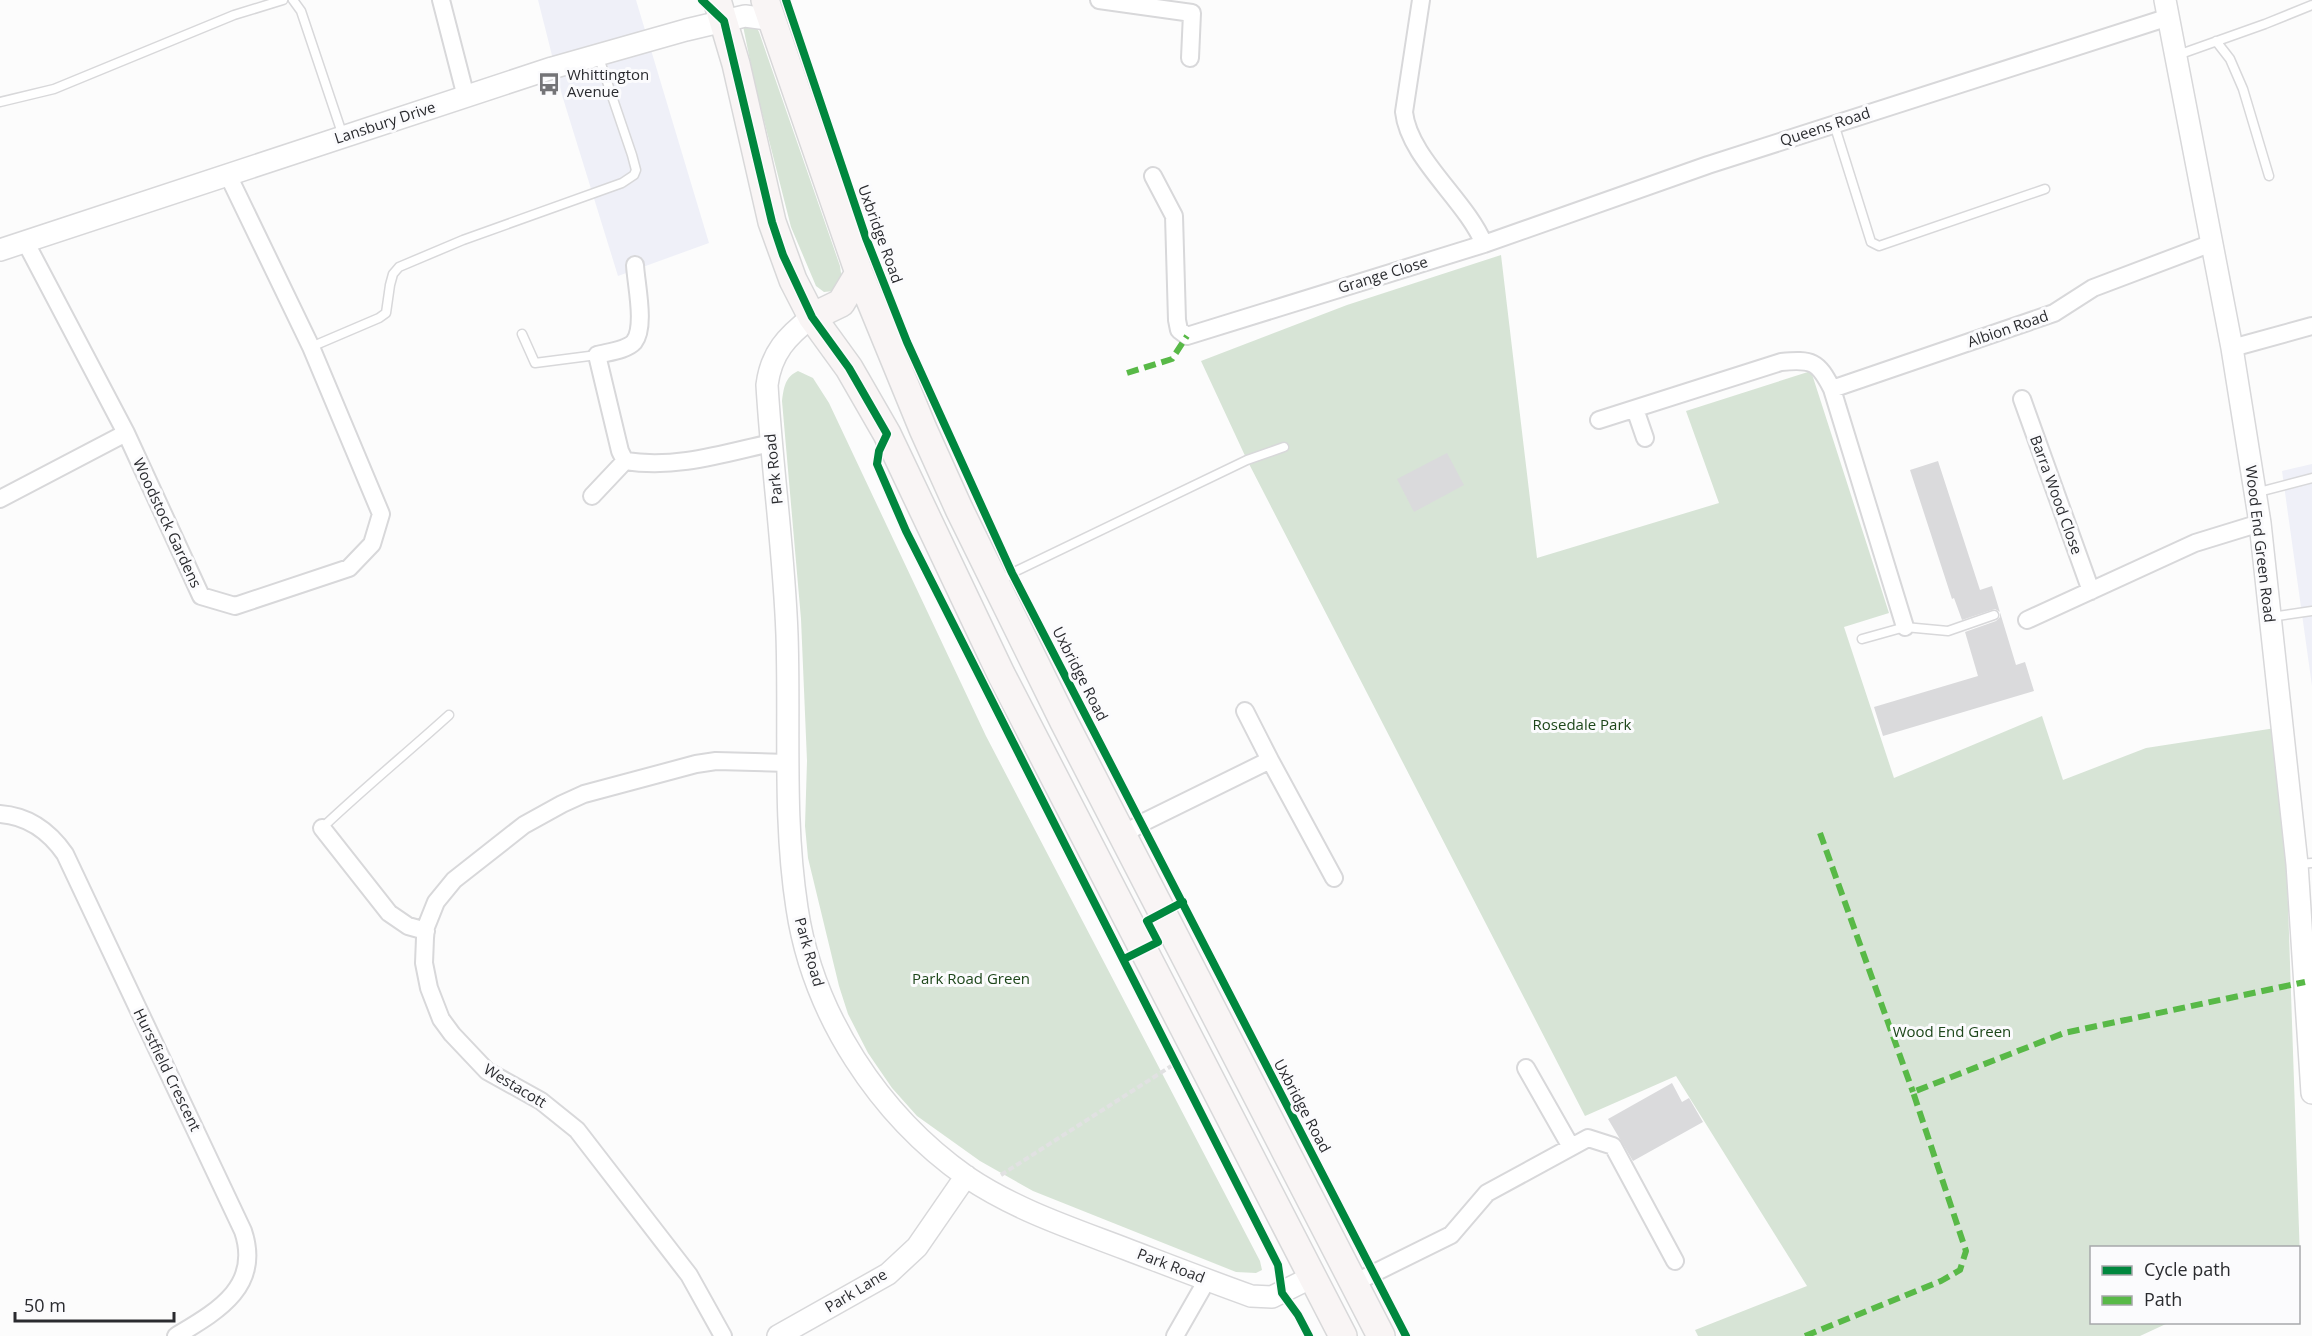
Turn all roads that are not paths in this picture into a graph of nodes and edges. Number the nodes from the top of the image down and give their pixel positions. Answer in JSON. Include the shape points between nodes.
{"nodes":[{"id":1,"x":283,"y":0,"type":"edge"},
{"id":2,"x":293,"y":0,"type":"edge"},
{"id":3,"x":441,"y":0,"type":"edge"},
{"id":4,"x":1099,"y":0,"type":"edge"},
{"id":5,"x":1421,"y":0,"type":"edge"},
{"id":6,"x":2312,"y":5,"type":"edge"},
{"id":7,"x":722,"y":7,"type":"edge"},
{"id":8,"x":2167,"y":8,"type":"edge"},
{"id":9,"x":769,"y":11,"type":"edge"},
{"id":10,"x":2216,"y":41,"type":"junction"},
{"id":11,"x":598,"y":55,"type":"junction"},
{"id":12,"x":2174,"y":56,"type":"junction"},
{"id":13,"x":1190,"y":58,"type":"dead end"},
{"id":14,"x":466,"y":97,"type":"junction"},
{"id":15,"x":0,"y":102,"type":"edge"},
{"id":16,"x":1834,"y":124,"type":"junction"},
{"id":17,"x":343,"y":136,"type":"junction"},
{"id":18,"x":228,"y":175,"type":"junction"},
{"id":19,"x":1153,"y":176,"type":"dead end"},
{"id":20,"x":2269,"y":176,"type":"dead end"},
{"id":21,"x":2044,"y":189,"type":"dead end"},
{"id":22,"x":26,"y":243,"type":"junction"},
{"id":23,"x":2211,"y":243,"type":"junction"},
{"id":24,"x":1484,"y":244,"type":"junction"},
{"id":25,"x":0,"y":250,"type":"edge"},
{"id":26,"x":635,"y":265,"type":"dead end"},
{"id":27,"x":859,"y":273,"type":"junction"},
{"id":28,"x":812,"y":317,"type":"junction"},
{"id":29,"x":2312,"y":326,"type":"edge"},
{"id":30,"x":522,"y":334,"type":"dead end"},
{"id":31,"x":311,"y":347,"type":"junction"},
{"id":32,"x":2232,"y":348,"type":"junction"},
{"id":33,"x":597,"y":355,"type":"junction"},
{"id":34,"x":1832,"y":388,"type":"junction"},
{"id":35,"x":2022,"y":399,"type":"dead end"},
{"id":36,"x":1635,"y":409,"type":"junction"},
{"id":37,"x":1599,"y":420,"type":"dead end"},
{"id":38,"x":126,"y":433,"type":"junction"},
{"id":39,"x":1645,"y":438,"type":"dead end"},
{"id":40,"x":771,"y":443,"type":"junction"},
{"id":41,"x":1284,"y":447,"type":"dead end"},
{"id":42,"x":625,"y":461,"type":"junction"},
{"id":43,"x":2312,"y":478,"type":"edge"},
{"id":44,"x":2255,"y":493,"type":"junction"},
{"id":45,"x":592,"y":496,"type":"dead end"},
{"id":46,"x":0,"y":499,"type":"edge"},
{"id":47,"x":2260,"y":523,"type":"junction"},
{"id":48,"x":995,"y":585,"type":"junction"},
{"id":49,"x":2091,"y":591,"type":"junction"},
{"id":50,"x":2312,"y":611,"type":"edge"},
{"id":51,"x":1994,"y":615,"type":"dead end"},
{"id":52,"x":2270,"y":617,"type":"junction"},
{"id":53,"x":2027,"y":620,"type":"dead end"},
{"id":54,"x":1905,"y":627,"type":"junction"},
{"id":55,"x":1862,"y":639,"type":"dead end"},
{"id":56,"x":1245,"y":711,"type":"dead end"},
{"id":57,"x":449,"y":715,"type":"dead end"},
{"id":58,"x":1270,"y":760,"type":"junction"},
{"id":59,"x":788,"y":762,"type":"junction"},
{"id":60,"x":0,"y":814,"type":"edge"},
{"id":61,"x":322,"y":828,"type":"joint"},
{"id":62,"x":1123,"y":835,"type":"junction"},
{"id":63,"x":2304,"y":863,"type":"edge"},
{"id":64,"x":1334,"y":878,"type":"dead end"},
{"id":65,"x":426,"y":931,"type":"junction"},
{"id":66,"x":1526,"y":1068,"type":"dead end"},
{"id":67,"x":2312,"y":1093,"type":"edge"},
{"id":68,"x":1571,"y":1147,"type":"junction"},
{"id":69,"x":975,"y":1181,"type":"junction"},
{"id":70,"x":1675,"y":1261,"type":"dead end"},
{"id":71,"x":1312,"y":1277,"type":"junction"},
{"id":72,"x":1207,"y":1280,"type":"junction"},
{"id":73,"x":1354,"y":1283,"type":"junction"},
{"id":74,"x":176,"y":1336,"type":"edge"},
{"id":75,"x":723,"y":1336,"type":"edge"},
{"id":76,"x":778,"y":1336,"type":"edge"},
{"id":77,"x":1175,"y":1336,"type":"edge"},
{"id":78,"x":1343,"y":1336,"type":"edge"},
{"id":79,"x":1381,"y":1336,"type":"edge"}],
"edges":[{"from":1,"to":15,"type":"lane","via":[[234,15],[54,88]]},
{"from":2,"to":17,"type":"lane","via":[[301,11]]},
{"from":3,"to":14,"type":"street"},
{"from":4,"to":13,"type":"street","via":[[1192,13]]},
{"from":5,"to":24,"type":"street","via":[[1405,121],[1414,142],[1472,221]]},
{"from":6,"to":10,"type":"lane"},
{"from":7,"to":9,"type":"street","name":"Lansbury Drive","via":[[746,16]]},
{"from":7,"to":11,"type":"street","name":"Lansbury Drive"},
{"from":7,"to":28,"type":"main road","via":[[772,222],[793,280]]},
{"from":8,"to":12,"type":"street","name":"Wood End Green Road"},
{"from":8,"to":16,"type":"street","name":"Queens Road"},
{"from":9,"to":27,"type":"main road"},
{"from":10,"to":12,"type":"lane"},
{"from":10,"to":20,"type":"lane","via":[[2243,89]]},
{"from":11,"to":14,"type":"street","name":"Lansbury Drive"},
{"from":11,"to":31,"type":"lane","via":[[632,154],[634,175],[622,183],[410,261],[393,274],[386,313]]},
{"from":12,"to":23,"type":"street","name":"Wood End Green Road"},
{"from":14,"to":17,"type":"street","name":"Lansbury Drive"},
{"from":16,"to":21,"type":"lane","via":[[1871,242],[1879,246]]},
{"from":16,"to":24,"type":"street","name":"Queens Road"},
{"from":17,"to":18,"type":"street","name":"Lansbury Drive"},
{"from":18,"to":22,"type":"street","name":"Lansbury Drive"},
{"from":18,"to":31,"type":"street","name":"Woodstock Gardens"},
{"from":19,"to":24,"type":"street","name":"Grange Close","via":[[1174,216],[1177,320],[1179,330],[1187,336]]},
{"from":22,"to":25,"type":"street","name":"Lansbury Drive"},
{"from":22,"to":38,"type":"street","name":"Woodstock Gardens"},
{"from":23,"to":32,"type":"street","name":"Wood End Green Road"},
{"from":23,"to":34,"type":"street","name":"Albion Road","via":[[2093,288],[2054,314]]},
{"from":26,"to":33,"type":"street","via":[[640,319],[634,341]]},
{"from":27,"to":28,"type":"main road","via":[[841,303]]},
{"from":27,"to":48,"type":"main road","via":[[923,429]]},
{"from":28,"to":40,"type":"street","name":"Park Road","via":[[792,332],[769,368]]},
{"from":28,"to":71,"type":"main road","via":[[849,368],[887,434],[1001,674]]},
{"from":29,"to":32,"type":"street"},
{"from":30,"to":33,"type":"lane","via":[[535,363]]},
{"from":31,"to":38,"type":"street","name":"Woodstock Gardens","via":[[381,514],[372,544],[349,568],[236,606],[201,596]]},
{"from":32,"to":44,"type":"street","name":"Wood End Green Road"},
{"from":33,"to":42,"type":"street"},
{"from":34,"to":36,"type":"street","via":[[1822,369],[1803,360],[1781,362]]},
{"from":34,"to":54,"type":"street"},
{"from":35,"to":49,"type":"street","name":"Barra Wood Close"},
{"from":36,"to":37,"type":"street"},
{"from":36,"to":39,"type":"street"},
{"from":38,"to":46,"type":"street"},
{"from":40,"to":42,"type":"street","via":[[684,463]]},
{"from":40,"to":59,"type":"street","name":"Park Road","via":[[787,635]]},
{"from":41,"to":48,"type":"lane","via":[[1247,460],[1012,573]]},
{"from":42,"to":45,"type":"street"},
{"from":43,"to":44,"type":"lane"},
{"from":44,"to":47,"type":"street","name":"Wood End Green Road"},
{"from":47,"to":49,"type":"street","via":[[2195,543]]},
{"from":47,"to":52,"type":"street","name":"Wood End Green Road"},
{"from":48,"to":62,"type":"main road"},
{"from":49,"to":53,"type":"street"},
{"from":50,"to":52,"type":"lane"},
{"from":51,"to":54,"type":"lane","via":[[1948,631]]},
{"from":52,"to":63,"type":"street","name":"Wood End Green Road"},
{"from":54,"to":55,"type":"lane"},
{"from":56,"to":58,"type":"street"},
{"from":57,"to":61,"type":"lane"},
{"from":58,"to":62,"type":"street"},
{"from":58,"to":64,"type":"street"},
{"from":59,"to":65,"type":"street","name":"Westacott","via":[[696,764],[584,794],[562,804],[524,825],[454,880],[436,902]]},
{"from":59,"to":69,"type":"street","name":"Park Road","via":[[797,910],[807,952],[835,1024],[884,1100],[938,1154]]},
{"from":60,"to":74,"type":"street","name":"Hurstfield Crescent","via":[[33,823],[64,854],[243,1231],[248,1249],[240,1285],[221,1308]]},
{"from":61,"to":65,"type":"street","via":[[389,913],[408,926]]},
{"from":62,"to":73,"type":"main road"},
{"from":63,"to":67,"type":"street","name":"Wood End Green Road"},
{"from":65,"to":75,"type":"street","name":"Westacott","via":[[426,976],[441,1019],[487,1071],[553,1109],[577,1130],[689,1275]]},
{"from":66,"to":68,"type":"street"},
{"from":68,"to":70,"type":"street","via":[[1588,1138],[1613,1146]]},
{"from":68,"to":73,"type":"street","via":[[1486,1193],[1451,1235]]},
{"from":69,"to":72,"type":"street","name":"Park Road","via":[[1059,1224]]},
{"from":69,"to":76,"type":"street","name":"Park Lane","via":[[950,1203],[917,1246],[888,1274]]},
{"from":71,"to":72,"type":"street","name":"Park Road","via":[[1282,1293],[1262,1298]]},
{"from":71,"to":78,"type":"main road"},
{"from":72,"to":77,"type":"street"},
{"from":73,"to":79,"type":"main road"}]}
